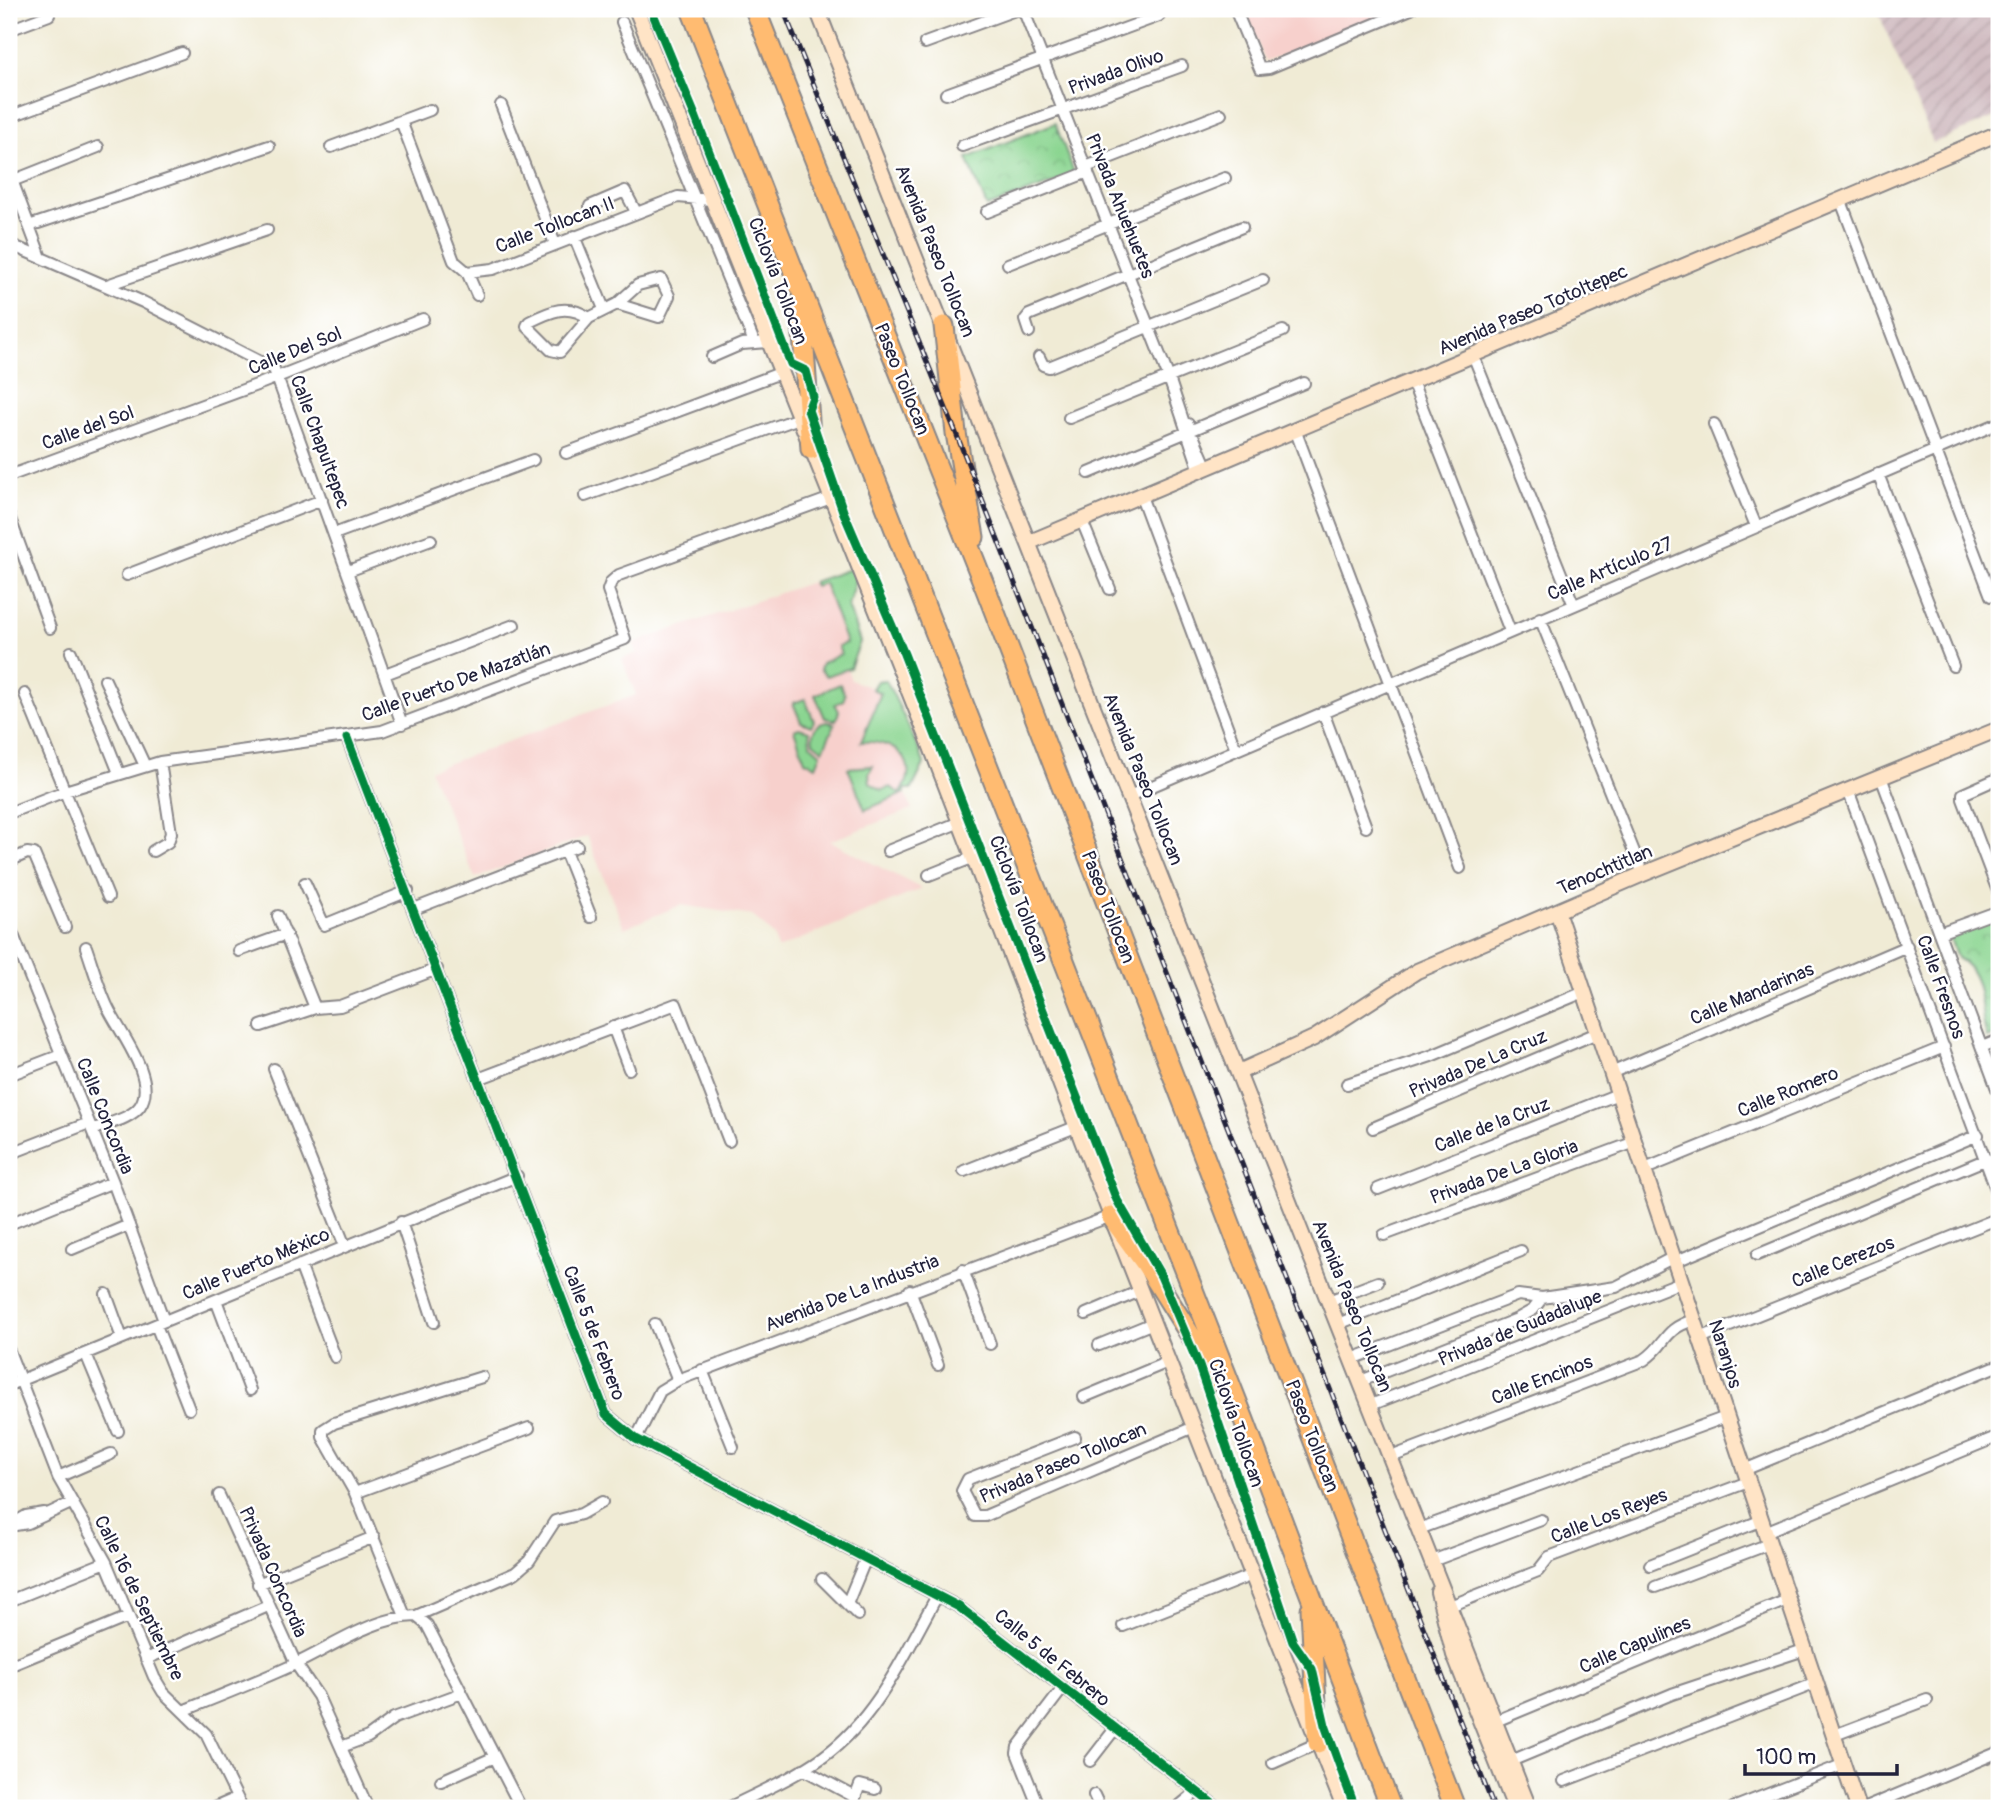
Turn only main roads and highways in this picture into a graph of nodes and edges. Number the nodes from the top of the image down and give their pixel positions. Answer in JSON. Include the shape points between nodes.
{"nodes":[{"id":1,"x":636,"y":9,"type":"edge"},
{"id":2,"x":691,"y":9,"type":"edge"},
{"id":3,"x":755,"y":9,"type":"edge"},
{"id":4,"x":817,"y":9,"type":"edge"},
{"id":5,"x":1997,"y":139,"type":"edge"},
{"id":6,"x":798,"y":281,"type":"junction"},
{"id":7,"x":944,"y":326,"type":"junction"},
{"id":8,"x":811,"y":449,"type":"junction"},
{"id":9,"x":1030,"y":542,"type":"junction"},
{"id":10,"x":987,"y":592,"type":"junction"},
{"id":11,"x":1999,"y":729,"type":"edge"},
{"id":12,"x":1557,"y":911,"type":"junction"},
{"id":13,"x":1239,"y":1072,"type":"junction"},
{"id":14,"x":1111,"y":1216,"type":"junction"},
{"id":15,"x":1244,"y":1420,"type":"junction"},
{"id":16,"x":1432,"y":1562,"type":"junction"},
{"id":17,"x":1311,"y":1594,"type":"junction"},
{"id":18,"x":1318,"y":1743,"type":"junction"},
{"id":19,"x":1344,"y":1808,"type":"edge"},
{"id":20,"x":1391,"y":1808,"type":"edge"},
{"id":21,"x":1455,"y":1808,"type":"edge"},
{"id":22,"x":1515,"y":1808,"type":"edge"},
{"id":23,"x":1529,"y":1808,"type":"edge"},
{"id":24,"x":1858,"y":1808,"type":"edge"}],
"edges":[{"from":1,"to":8,"type":"main road","via":[[761,342],[780,373]]},
{"from":2,"to":6,"type":"highway"},
{"from":3,"to":10,"type":"highway","name":"Paseo Tollocan"},
{"from":4,"to":7,"type":"main road","name":"Avenida Paseo Tollocan"},
{"from":5,"to":9,"type":"main road","name":"Avenida Paseo Totoltepec"},
{"from":6,"to":8,"type":"highway"},
{"from":6,"to":15,"type":"highway"},
{"from":7,"to":9,"type":"main road","name":"Avenida Paseo Tollocan"},
{"from":7,"to":10,"type":"highway","via":[[956,433]]},
{"from":8,"to":14,"type":"main road"},
{"from":9,"to":13,"type":"main road","name":"Avenida Paseo Tollocan"},
{"from":10,"to":21,"type":"highway","name":"Paseo Tollocan"},
{"from":11,"to":12,"type":"main road","name":"Tenochtitlan"},
{"from":12,"to":13,"type":"main road","name":"Tenochtitlan","via":[[1417,971],[1305,1043]]},
{"from":12,"to":24,"type":"main road","name":"Naranjos"},
{"from":13,"to":16,"type":"main road","name":"Avenida Paseo Tollocan"},
{"from":14,"to":15,"type":"highway"},
{"from":14,"to":18,"type":"main road"},
{"from":15,"to":17,"type":"highway"},
{"from":16,"to":22,"type":"main road","name":"Avenida Paseo Tollocan","via":[[1450,1643]]},
{"from":16,"to":23,"type":"main road","name":"Avenida Paseo Tollocan"},
{"from":17,"to":18,"type":"highway"},
{"from":17,"to":20,"type":"highway"},
{"from":18,"to":19,"type":"main road"}]}
